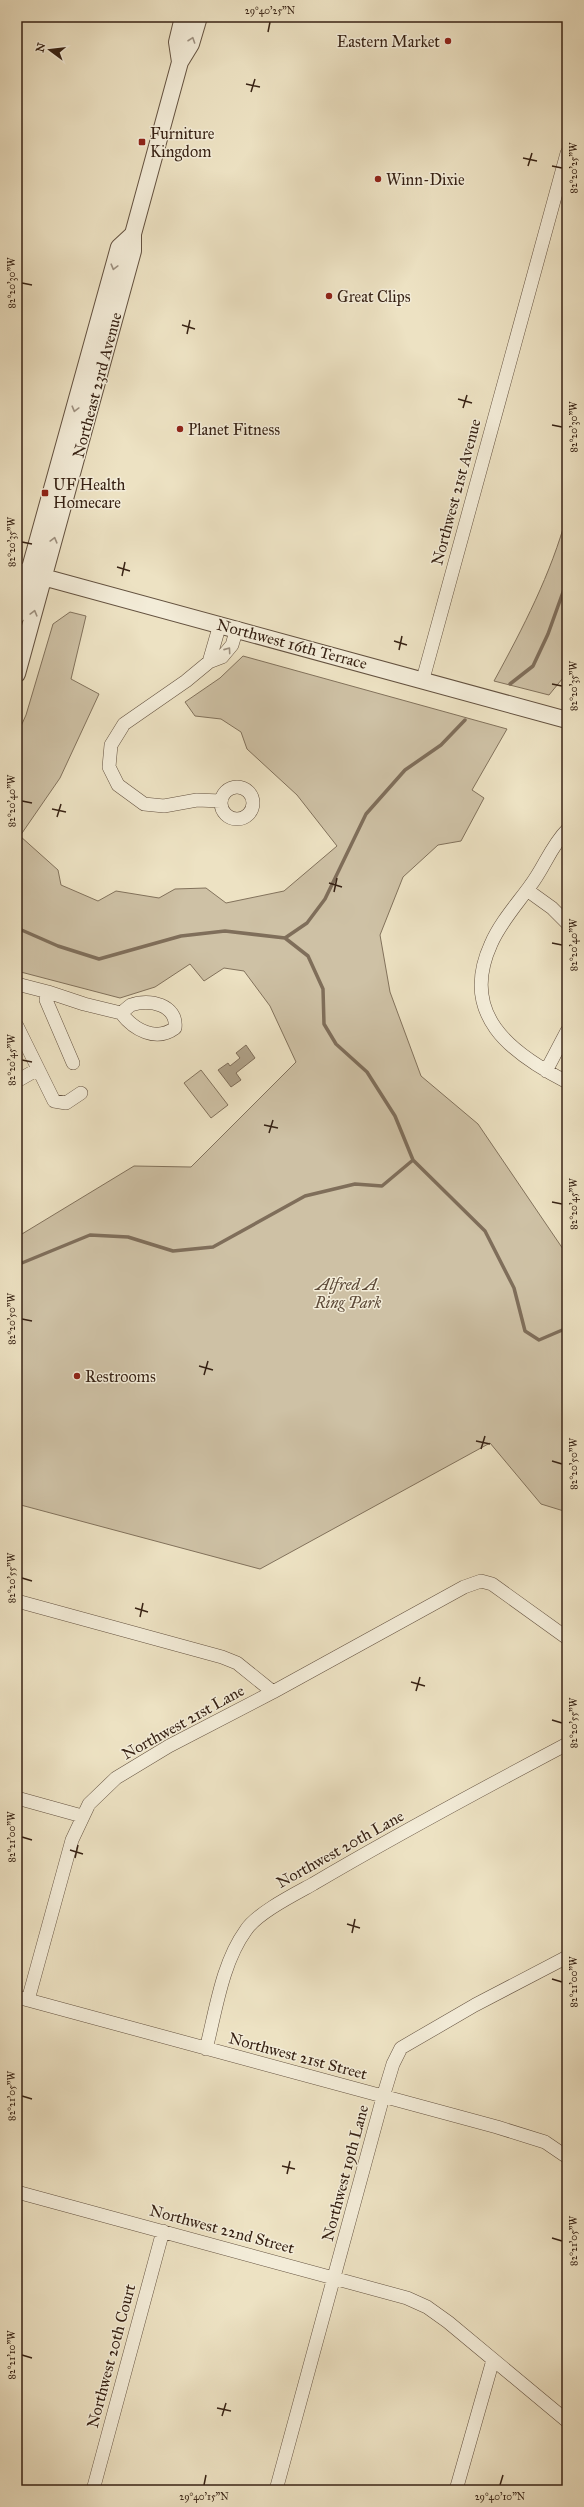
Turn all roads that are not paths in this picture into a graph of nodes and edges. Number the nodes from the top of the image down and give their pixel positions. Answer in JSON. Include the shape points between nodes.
{"nodes":[{"id":1,"x":183,"y":17,"type":"edge"},
{"id":2,"x":199,"y":17,"type":"edge"},
{"id":3,"x":180,"y":62,"type":"junction"},
{"id":4,"x":567,"y":153,"type":"edge"},
{"id":5,"x":30,"y":573,"type":"edge"},
{"id":6,"x":17,"y":615,"type":"edge"},
{"id":7,"x":220,"y":624,"type":"junction"},
{"id":8,"x":237,"y":628,"type":"junction"},
{"id":9,"x":209,"y":662,"type":"junction"},
{"id":10,"x":17,"y":674,"type":"edge"},
{"id":11,"x":423,"y":679,"type":"junction"},
{"id":12,"x":567,"y":720,"type":"edge"},
{"id":13,"x":221,"y":801,"type":"dead end"},
{"id":14,"x":567,"y":830,"type":"edge"},
{"id":15,"x":528,"y":890,"type":"junction"},
{"id":16,"x":567,"y":923,"type":"edge"},
{"id":17,"x":17,"y":984,"type":"edge"},
{"id":18,"x":48,"y":992,"type":"junction"},
{"id":19,"x":121,"y":1013,"type":"dead end"},
{"id":20,"x":17,"y":1026,"type":"edge"},
{"id":21,"x":567,"y":1031,"type":"edge"},
{"id":22,"x":73,"y":1063,"type":"dead end"},
{"id":23,"x":38,"y":1069,"type":"junction"},
{"id":24,"x":546,"y":1071,"type":"junction"},
{"id":25,"x":17,"y":1081,"type":"edge"},
{"id":26,"x":567,"y":1082,"type":"edge"},
{"id":27,"x":81,"y":1093,"type":"dead end"},
{"id":28,"x":17,"y":1601,"type":"edge"},
{"id":29,"x":567,"y":1638,"type":"edge"},
{"id":30,"x":273,"y":1692,"type":"junction"},
{"id":31,"x":567,"y":1744,"type":"edge"},
{"id":32,"x":17,"y":1798,"type":"edge"},
{"id":33,"x":82,"y":1816,"type":"junction"},
{"id":34,"x":567,"y":1957,"type":"edge"},
{"id":35,"x":22,"y":1999,"type":"edge"},
{"id":36,"x":206,"y":2050,"type":"junction"},
{"id":37,"x":383,"y":2096,"type":"junction"},
{"id":38,"x":567,"y":2157,"type":"edge"},
{"id":39,"x":17,"y":2192,"type":"edge"},
{"id":40,"x":162,"y":2231,"type":"junction"},
{"id":41,"x":334,"y":2278,"type":"junction"},
{"id":42,"x":493,"y":2360,"type":"junction"},
{"id":43,"x":567,"y":2421,"type":"edge"},
{"id":44,"x":93,"y":2490,"type":"edge"},
{"id":45,"x":276,"y":2490,"type":"edge"},
{"id":46,"x":456,"y":2490,"type":"edge"}],
"edges":[{"from":1,"to":3,"type":"street","name":"Northeast 23rd Avenue","via":[[177,42]]},
{"from":3,"to":2,"type":"street","one_way":true,"via":[[191,44]]},
{"from":3,"to":5,"type":"street","name":"Northeast 23rd Avenue","via":[[133,234],[119,247]]},
{"from":4,"to":11,"type":"street","name":"Northwest 21st Avenue"},
{"from":5,"to":6,"type":"street","name":"Northeast 23rd Avenue"},
{"from":5,"to":7,"type":"street","name":"Northwest 16th Terrace"},
{"from":10,"to":5,"type":"street","name":"Northeast 23rd Avenue","one_way":true},
{"from":7,"to":8,"type":"street","name":"Northwest 16th Terrace"},
{"from":7,"to":9,"type":"street"},
{"from":9,"to":8,"type":"street","one_way":true,"via":[[226,653]]},
{"from":8,"to":11,"type":"street","name":"Northwest 16th Terrace"},
{"from":9,"to":13,"type":"street","via":[[124,724],[111,745],[109,767],[118,785],[144,804],[164,806],[197,800]]},
{"from":11,"to":12,"type":"street","name":"Northwest 16th Terrace"},
{"from":14,"to":15,"type":"street","via":[[555,842]]},
{"from":15,"to":16,"type":"street"},
{"from":15,"to":24,"type":"street","via":[[491,943],[481,974],[481,997],[491,1025],[520,1053]]},
{"from":17,"to":18,"type":"street"},
{"from":18,"to":19,"type":"street"},
{"from":18,"to":22,"type":"street","via":[[46,1000]]},
{"from":20,"to":23,"type":"street"},
{"from":21,"to":24,"type":"street"},
{"from":23,"to":25,"type":"street"},
{"from":23,"to":27,"type":"street","via":[[54,1101],[66,1103]]},
{"from":24,"to":26,"type":"street"},
{"from":28,"to":30,"type":"street","via":[[222,1657],[237,1663]]},
{"from":29,"to":30,"type":"street","name":"Northwest 21st Lane","via":[[492,1584],[481,1581],[450,1594]]},
{"from":30,"to":33,"type":"street","name":"Northwest 21st Lane","via":[[169,1746],[116,1778],[89,1804]]},
{"from":31,"to":36,"type":"street","name":"Northwest 20th Lane","via":[[272,1907],[246,1928],[234,1949],[221,1988]]},
{"from":32,"to":33,"type":"street"},
{"from":33,"to":35,"type":"street","name":"Northwest 21st Lane","via":[[72,1840]]},
{"from":34,"to":37,"type":"street","name":"Northwest 19th Lane","via":[[401,2048]]},
{"from":35,"to":36,"type":"street","name":"Northwest 21st Street"},
{"from":36,"to":37,"type":"street","name":"Northwest 21st Street"},
{"from":37,"to":38,"type":"street","name":"Northwest 21st Street","via":[[545,2142]]},
{"from":37,"to":41,"type":"street","name":"Northwest 19th Lane"},
{"from":39,"to":40,"type":"street","name":"Northwest 22nd Street"},
{"from":40,"to":41,"type":"street","name":"Northwest 22nd Street"},
{"from":40,"to":44,"type":"street","name":"Northwest 20th Court"},
{"from":41,"to":42,"type":"street","name":"Northwest 22nd Street","via":[[386,2292],[427,2307]]},
{"from":41,"to":45,"type":"street","name":"Northwest 19th Lane"},
{"from":42,"to":43,"type":"street","name":"Northwest 22nd Street"},
{"from":42,"to":46,"type":"street"}]}
